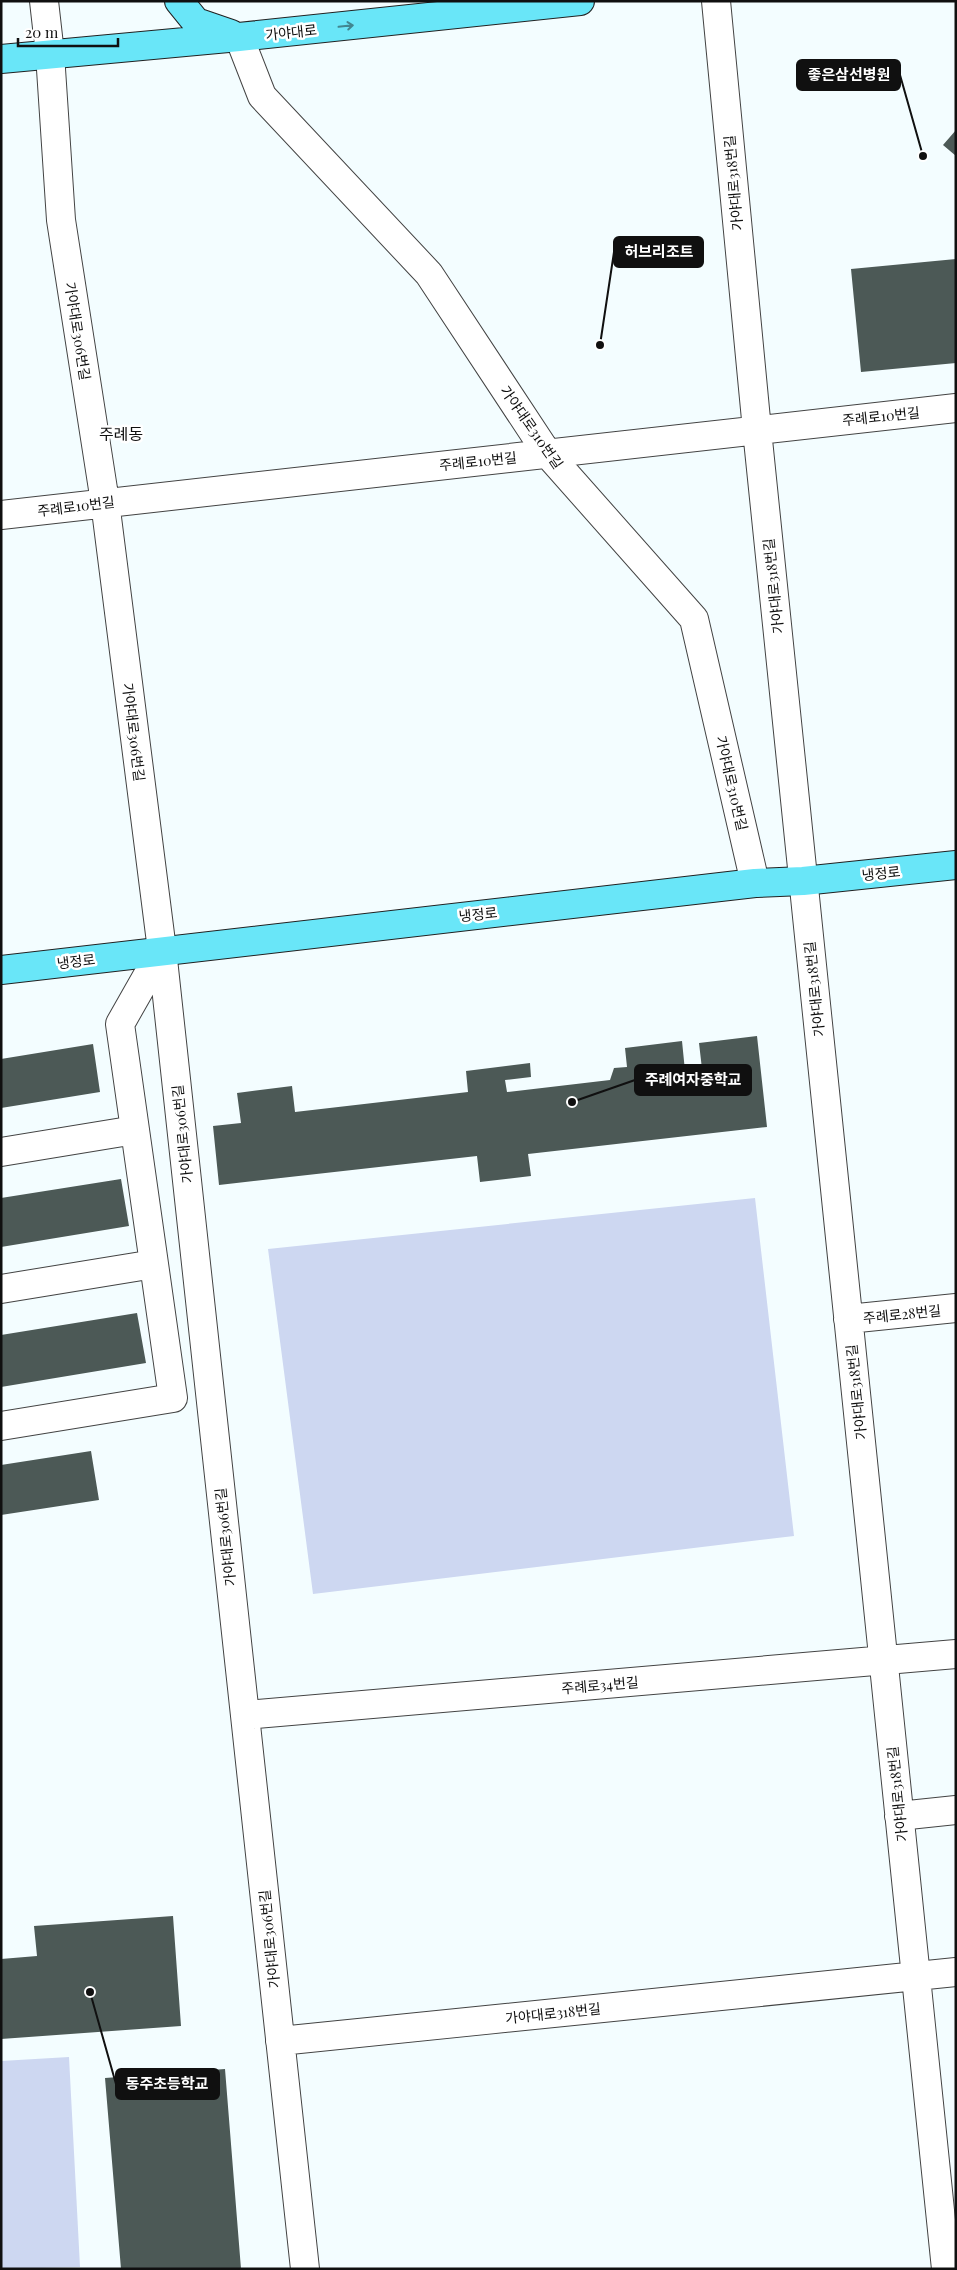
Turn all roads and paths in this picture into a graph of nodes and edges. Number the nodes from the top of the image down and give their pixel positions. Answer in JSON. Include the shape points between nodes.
{"nodes":[{"id":1,"x":44,"y":1,"type":"edge"},
{"id":2,"x":180,"y":1,"type":"edge"},
{"id":3,"x":580,"y":1,"type":"edge"},
{"id":4,"x":716,"y":1,"type":"edge"},
{"id":5,"x":239,"y":37,"type":"junction"},
{"id":6,"x":50,"y":54,"type":"junction"},
{"id":7,"x":1,"y":59,"type":"edge"},
{"id":8,"x":956,"y":408,"type":"edge"},
{"id":9,"x":757,"y":430,"type":"junction"},
{"id":10,"x":547,"y":453,"type":"junction"},
{"id":11,"x":105,"y":502,"type":"junction"},
{"id":12,"x":1,"y":515,"type":"edge"},
{"id":13,"x":956,"y":864,"type":"edge"},
{"id":14,"x":803,"y":881,"type":"junction"},
{"id":15,"x":756,"y":883,"type":"junction"},
{"id":16,"x":162,"y":950,"type":"junction"},
{"id":17,"x":1,"y":970,"type":"edge"},
{"id":18,"x":135,"y":1130,"type":"junction"},
{"id":19,"x":1,"y":1152,"type":"edge"},
{"id":20,"x":154,"y":1264,"type":"junction"},
{"id":21,"x":1,"y":1289,"type":"edge"},
{"id":22,"x":956,"y":1308,"type":"edge"},
{"id":23,"x":848,"y":1319,"type":"junction"},
{"id":24,"x":1,"y":1426,"type":"edge"},
{"id":25,"x":956,"y":1654,"type":"edge"},
{"id":26,"x":883,"y":1661,"type":"junction"},
{"id":27,"x":245,"y":1715,"type":"junction"},
{"id":28,"x":956,"y":1810,"type":"edge"},
{"id":29,"x":899,"y":1816,"type":"junction"},
{"id":30,"x":956,"y":1972,"type":"edge"},
{"id":31,"x":916,"y":1976,"type":"junction"},
{"id":32,"x":280,"y":2040,"type":"junction"},
{"id":33,"x":305,"y":2269,"type":"edge"},
{"id":34,"x":946,"y":2269,"type":"edge"}],
"edges":[{"from":1,"to":6,"type":"street","name":"가야대로306번길"},
{"from":2,"to":5,"type":"main road","via":[[196,22]]},
{"from":5,"to":3,"type":"main road","name":"가야대로","one_way":true},
{"from":4,"to":9,"type":"street","name":"가야대로318번길"},
{"from":5,"to":6,"type":"main road","name":"가야대로"},
{"from":5,"to":10,"type":"street","name":"가야대로310번길","via":[[262,96],[429,274]]},
{"from":6,"to":7,"type":"main road","name":"가야대로"},
{"from":6,"to":11,"type":"street","name":"가야대로306번길","via":[[61,220]]},
{"from":8,"to":9,"type":"street","name":"주례로10번길"},
{"from":9,"to":10,"type":"street","name":"주례로10번길"},
{"from":9,"to":14,"type":"street","name":"가야대로318번길"},
{"from":10,"to":11,"type":"street","name":"주례로10번길"},
{"from":10,"to":15,"type":"street","name":"가야대로310번길","via":[[694,619]]},
{"from":11,"to":12,"type":"street","name":"주례로10번길"},
{"from":11,"to":16,"type":"street","name":"가야대로306번길"},
{"from":13,"to":14,"type":"main road","name":"냉정로"},
{"from":14,"to":15,"type":"main road","name":"냉정로"},
{"from":14,"to":23,"type":"street","name":"가야대로318번길"},
{"from":15,"to":16,"type":"main road","name":"냉정로"},
{"from":16,"to":17,"type":"main road","name":"냉정로"},
{"from":16,"to":18,"type":"street","via":[[120,1024]]},
{"from":16,"to":27,"type":"street","name":"가야대로306번길"},
{"from":18,"to":19,"type":"street"},
{"from":18,"to":20,"type":"street"},
{"from":20,"to":21,"type":"street"},
{"from":20,"to":24,"type":"street","via":[[173,1398]]},
{"from":22,"to":23,"type":"street","name":"주례로28번길"},
{"from":23,"to":26,"type":"street","name":"가야대로318번길"},
{"from":25,"to":26,"type":"street","name":"주례로34번길"},
{"from":26,"to":27,"type":"street","name":"주례로34번길"},
{"from":26,"to":29,"type":"street","name":"가야대로318번길"},
{"from":27,"to":32,"type":"street","name":"가야대로306번길"},
{"from":28,"to":29,"type":"street"},
{"from":29,"to":31,"type":"street","name":"가야대로318번길"},
{"from":30,"to":31,"type":"street"},
{"from":31,"to":32,"type":"street","name":"가야대로318번길"},
{"from":31,"to":34,"type":"street","name":"가야대로318번길"},
{"from":32,"to":33,"type":"street","name":"가야대로306번길"}]}
